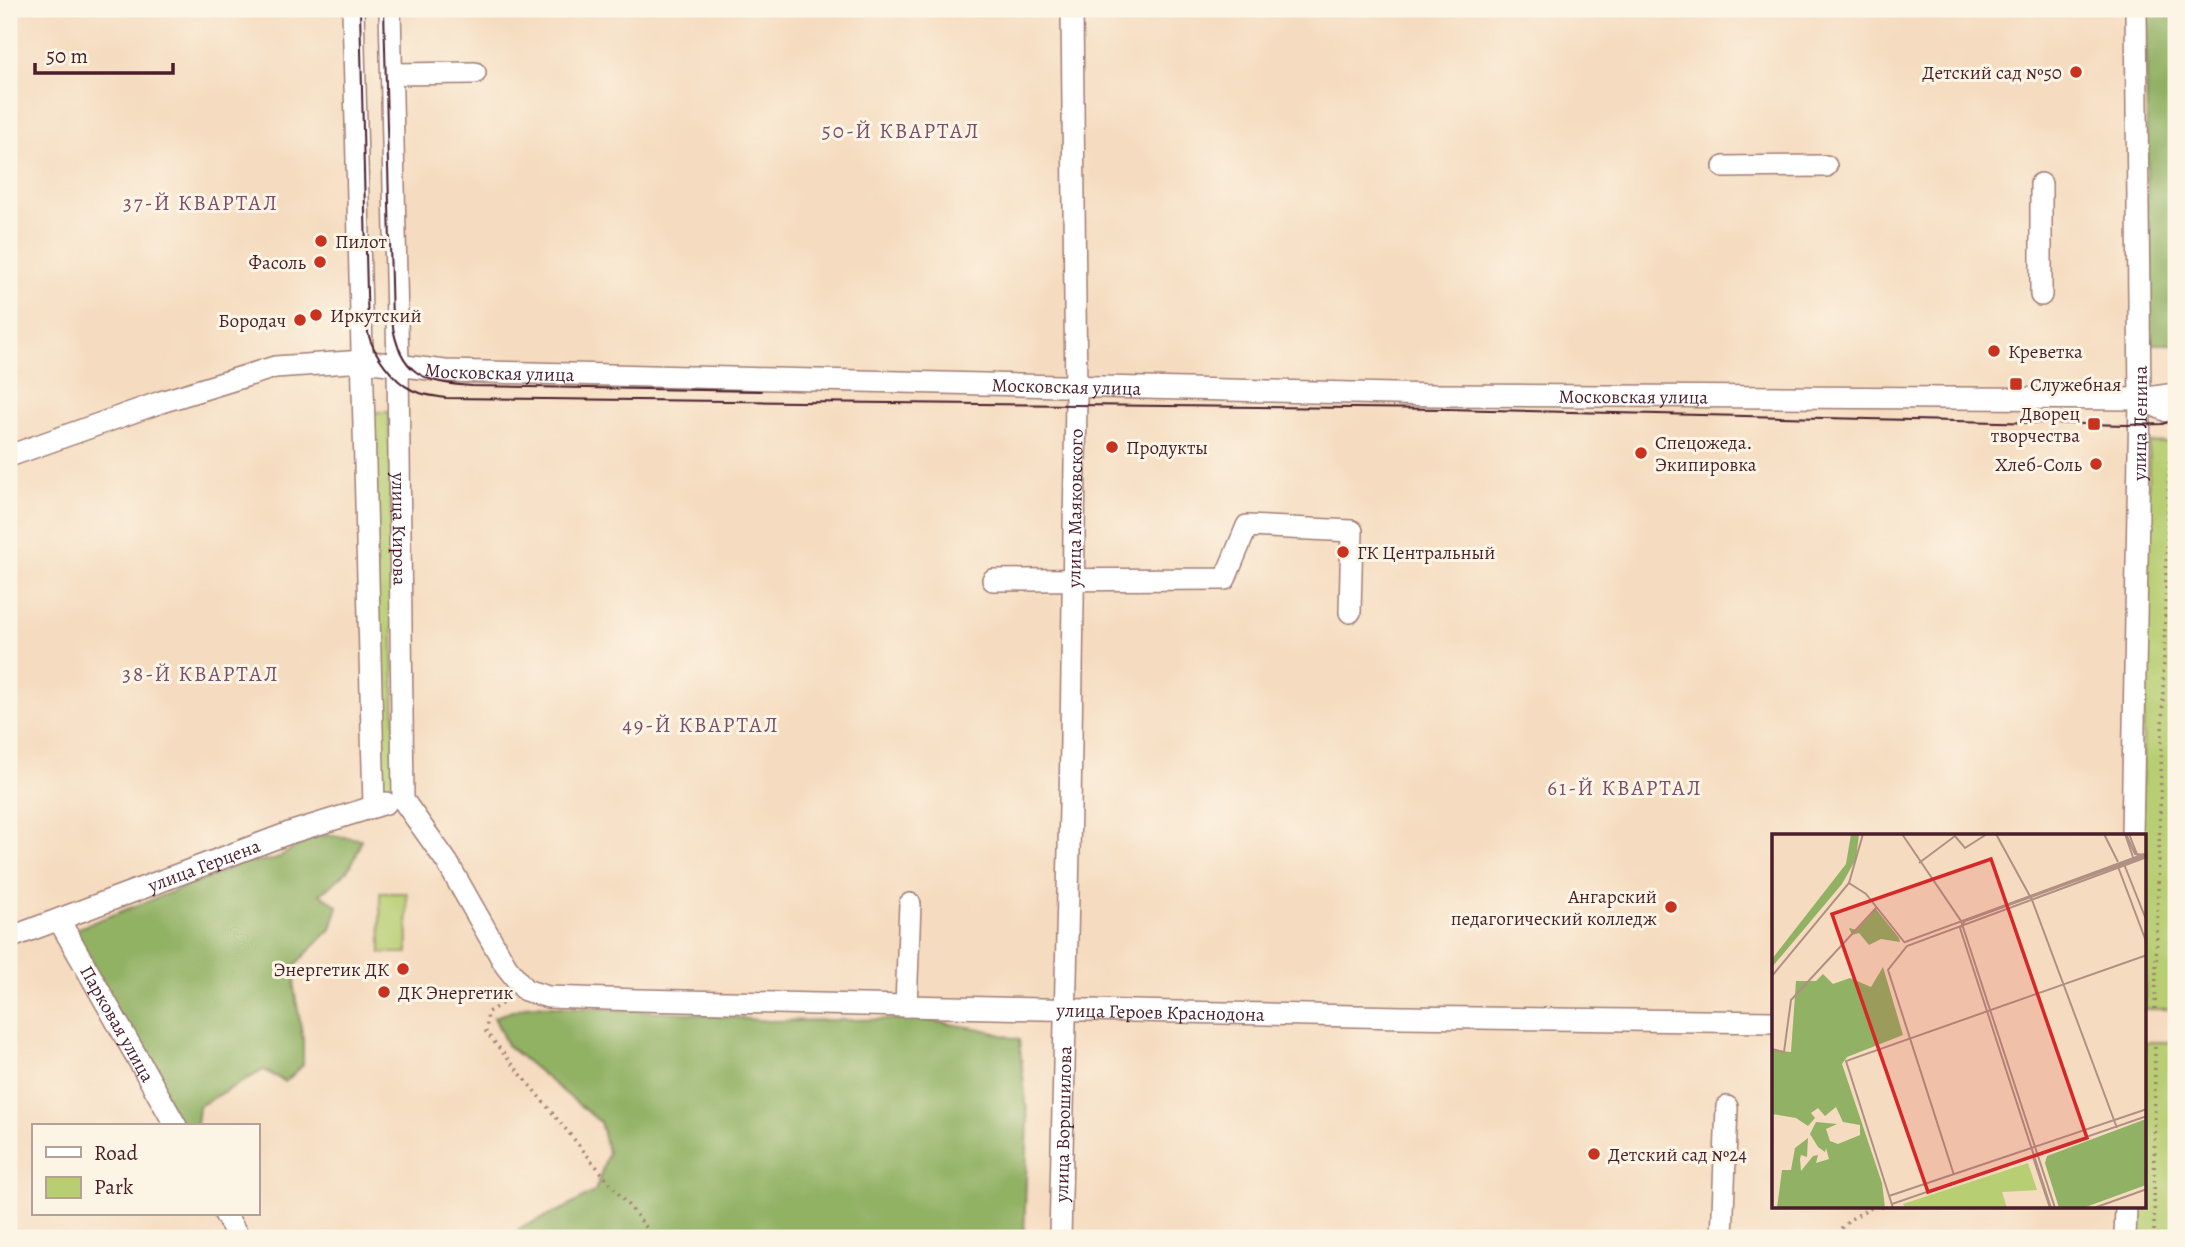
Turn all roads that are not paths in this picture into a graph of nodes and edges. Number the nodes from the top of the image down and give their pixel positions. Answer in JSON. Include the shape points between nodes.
{"nodes":[{"id":1,"x":353,"y":9,"type":"edge"},
{"id":2,"x":390,"y":9,"type":"edge"},
{"id":3,"x":1072,"y":9,"type":"edge"},
{"id":4,"x":2136,"y":9,"type":"edge"},
{"id":5,"x":475,"y":73,"type":"dead end"},
{"id":6,"x":391,"y":74,"type":"junction"},
{"id":7,"x":1826,"y":166,"type":"dead end"},
{"id":8,"x":1724,"y":167,"type":"dead end"},
{"id":9,"x":2041,"y":184,"type":"dead end"},
{"id":10,"x":2041,"y":295,"type":"dead end"},
{"id":11,"x":364,"y":361,"type":"junction"},
{"id":12,"x":398,"y":366,"type":"junction"},
{"id":13,"x":1076,"y":387,"type":"junction"},
{"id":14,"x":2176,"y":394,"type":"edge"},
{"id":15,"x":2140,"y":399,"type":"junction"},
{"id":16,"x":2176,"y":415,"type":"edge"},
{"id":17,"x":9,"y":456,"type":"edge"},
{"id":18,"x":993,"y":580,"type":"dead end"},
{"id":19,"x":1073,"y":581,"type":"junction"},
{"id":20,"x":1350,"y":612,"type":"dead end"},
{"id":21,"x":403,"y":800,"type":"junction"},
{"id":22,"x":374,"y":806,"type":"junction"},
{"id":23,"x":2132,"y":834,"type":"edge"},
{"id":24,"x":910,"y":904,"type":"dead end"},
{"id":25,"x":59,"y":920,"type":"junction"},
{"id":26,"x":9,"y":938,"type":"edge"},
{"id":27,"x":905,"y":1006,"type":"junction"},
{"id":28,"x":1065,"y":1009,"type":"junction"},
{"id":29,"x":1772,"y":1022,"type":"edge"},
{"id":30,"x":1727,"y":1107,"type":"dead end"},
{"id":31,"x":175,"y":1124,"type":"edge"},
{"id":32,"x":2126,"y":1208,"type":"edge"},
{"id":33,"x":226,"y":1216,"type":"edge"},
{"id":34,"x":239,"y":1238,"type":"edge"},
{"id":35,"x":1060,"y":1238,"type":"edge"},
{"id":36,"x":1722,"y":1238,"type":"edge"},
{"id":37,"x":2125,"y":1238,"type":"edge"}],
"edges":[{"from":1,"to":11,"type":"street","name":"улица Кирова"},
{"from":2,"to":6,"type":"street","name":"улица Кирова"},
{"from":3,"to":13,"type":"street","name":"улица Маяковского"},
{"from":4,"to":15,"type":"street","name":"улица Ленина"},
{"from":5,"to":6,"type":"street"},
{"from":6,"to":12,"type":"street","name":"улица Кирова"},
{"from":7,"to":8,"type":"street"},
{"from":9,"to":10,"type":"street"},
{"from":11,"to":12,"type":"street","name":"Московская улица"},
{"from":11,"to":17,"type":"street","name":"Московская улица","via":[[275,367]]},
{"from":11,"to":22,"type":"street","name":"улица Кирова"},
{"from":12,"to":13,"type":"street","name":"Московская улица","via":[[445,371]]},
{"from":12,"to":21,"type":"street","name":"улица Кирова"},
{"from":13,"to":15,"type":"street","name":"Московская улица","via":[[1434,395]]},
{"from":13,"to":19,"type":"street","name":"улица Маяковского"},
{"from":14,"to":15,"type":"street","name":"Московская улица"},
{"from":15,"to":16,"type":"street","name":"Московская улица"},
{"from":15,"to":23,"type":"street","name":"улица Ленина"},
{"from":18,"to":19,"type":"street"},
{"from":19,"to":20,"type":"street","via":[[1225,579],[1247,526],[1352,531]]},
{"from":19,"to":28,"type":"street","name":"улица Маяковского"},
{"from":21,"to":22,"type":"street","name":"улица Герцена"},
{"from":21,"to":27,"type":"street","name":"улица Героев Краснодона","via":[[447,862],[506,966],[525,990],[548,997]]},
{"from":22,"to":25,"type":"street","name":"улица Герцена"},
{"from":24,"to":27,"type":"street"},
{"from":25,"to":26,"type":"street","name":"улица Герцена"},
{"from":25,"to":31,"type":"street","name":"Парковая улица"},
{"from":27,"to":28,"type":"street","name":"улица Героев Краснодона"},
{"from":28,"to":29,"type":"street","name":"улица Героев Краснодона"},
{"from":28,"to":35,"type":"street","name":"улица Ворошилова"},
{"from":30,"to":36,"type":"street"},
{"from":32,"to":37,"type":"street"},
{"from":33,"to":34,"type":"street"}]}
